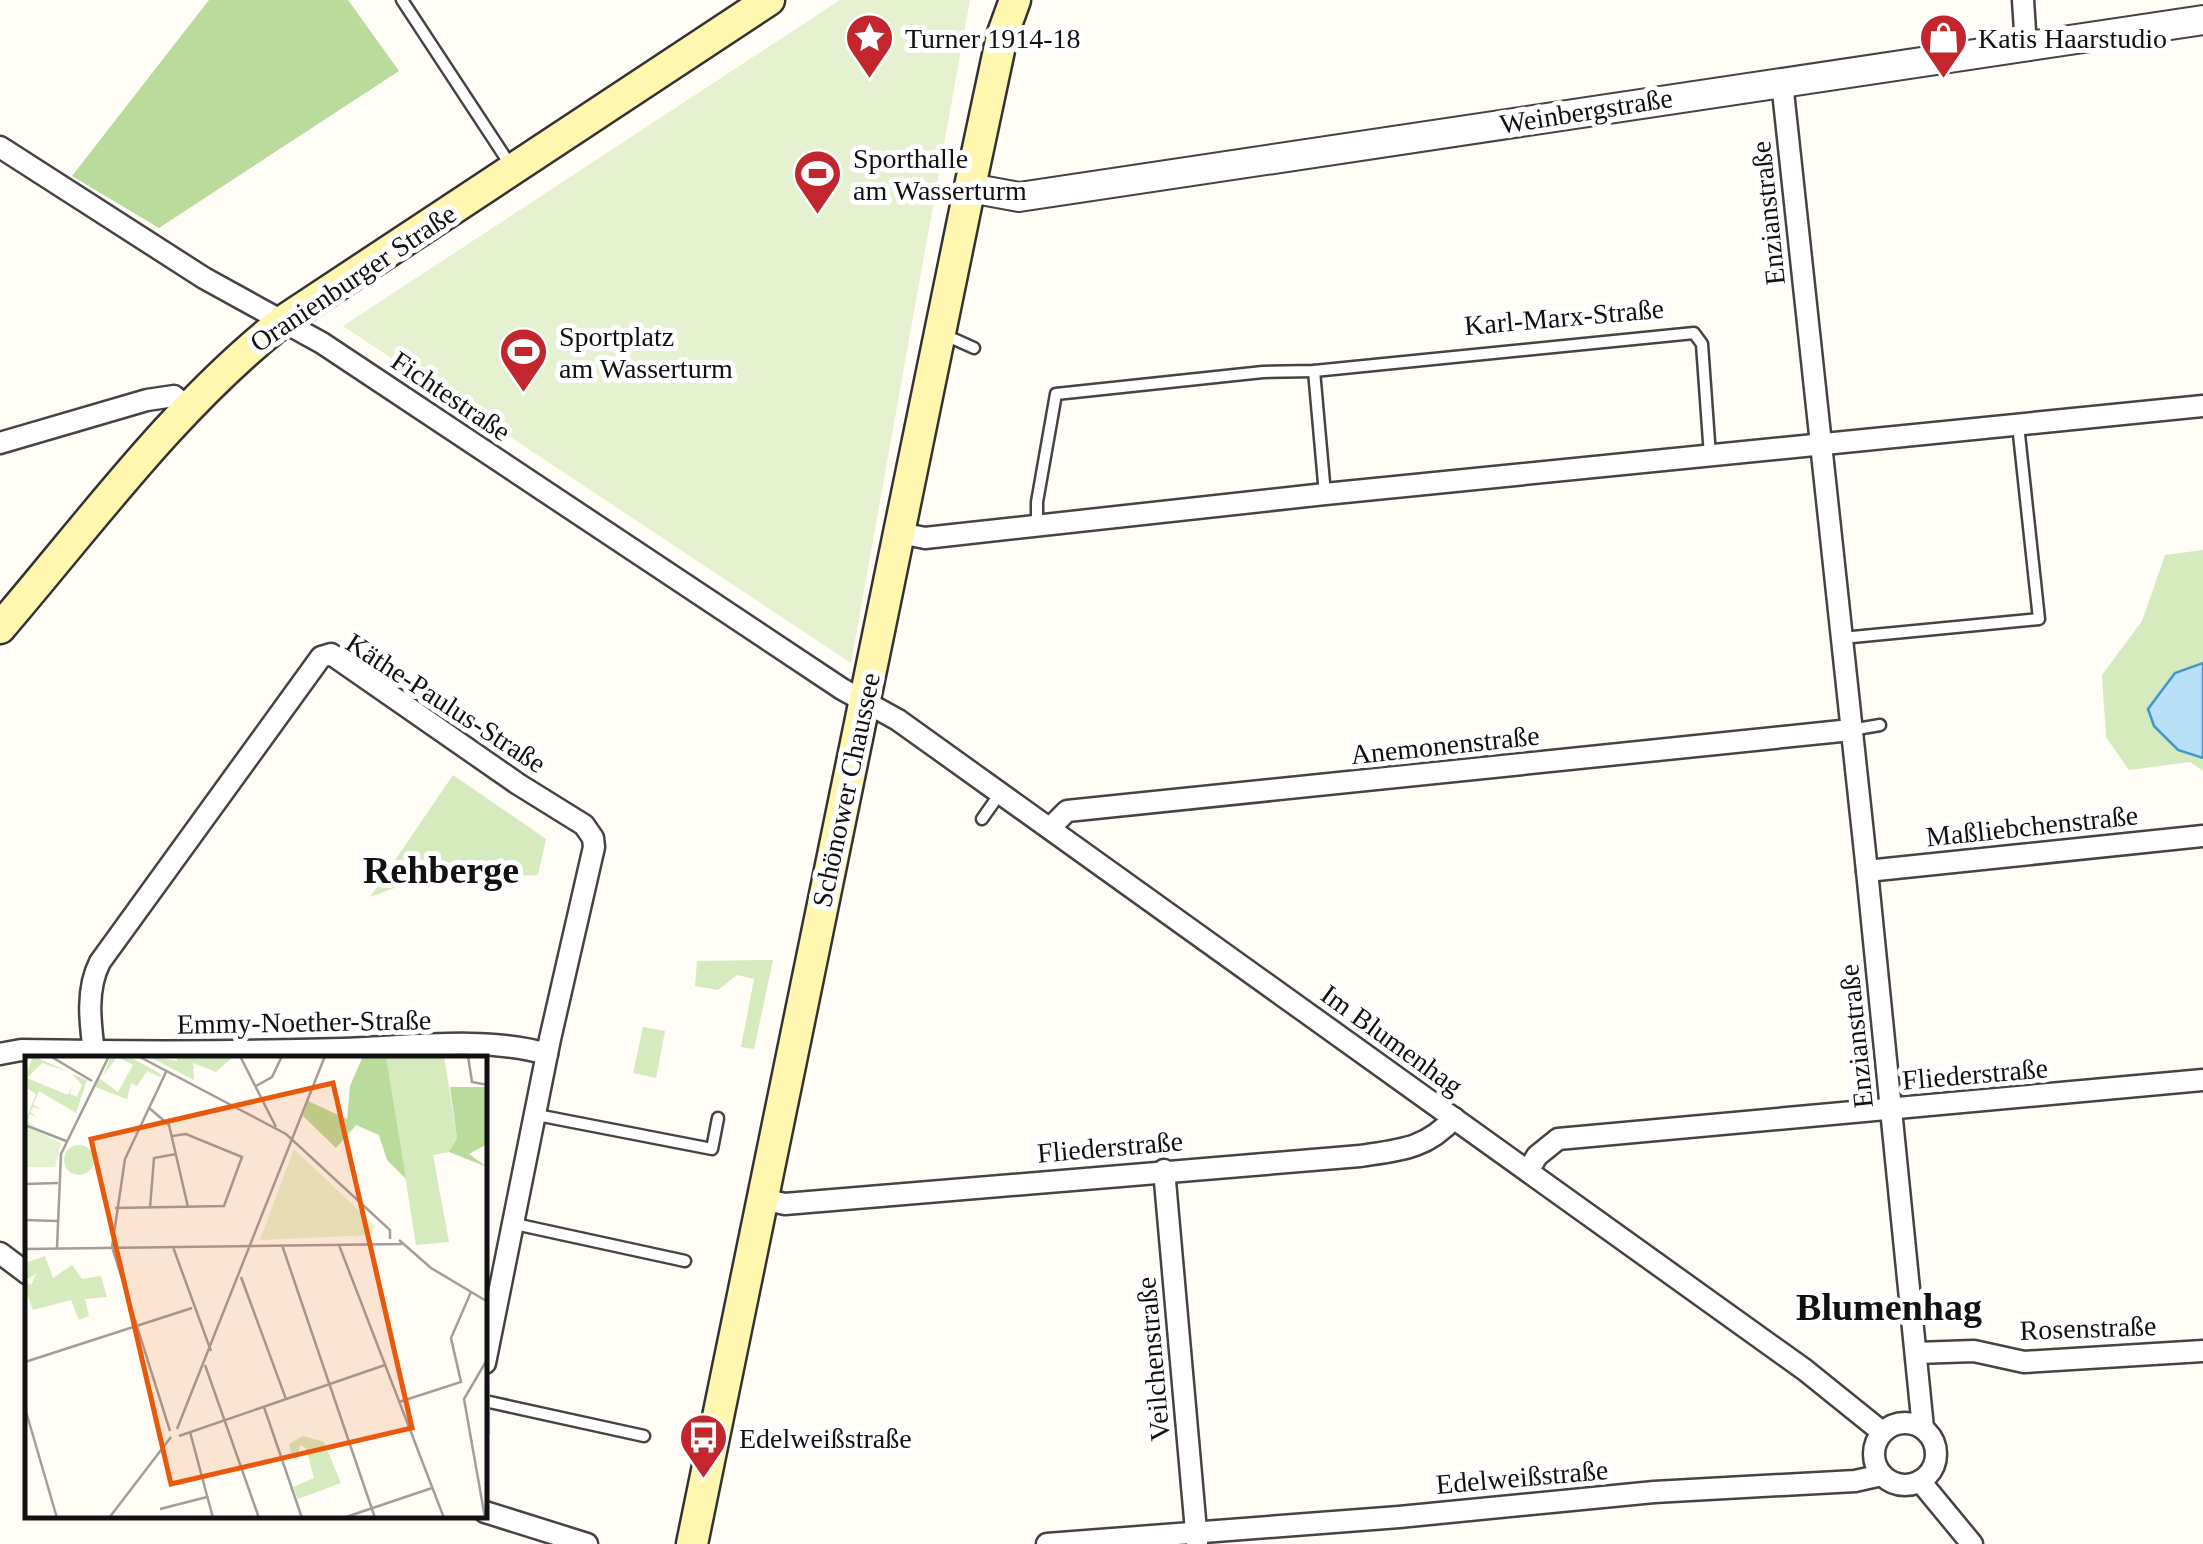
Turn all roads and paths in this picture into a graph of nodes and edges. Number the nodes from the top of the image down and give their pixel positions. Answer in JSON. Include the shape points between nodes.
{"nodes":[{"id":1,"x":402,"y":0,"type":"edge"},
{"id":2,"x":769,"y":0,"type":"edge"},
{"id":3,"x":1001,"y":0,"type":"edge"},
{"id":4,"x":1015,"y":0,"type":"edge"},
{"id":5,"x":2022,"y":0,"type":"edge"},
{"id":6,"x":2203,"y":20,"type":"edge"},
{"id":7,"x":1002,"y":36,"type":"junction"},
{"id":8,"x":2026,"y":46,"type":"junction"},
{"id":9,"x":1782,"y":82,"type":"junction"},
{"id":10,"x":0,"y":147,"type":"edge"},
{"id":11,"x":513,"y":169,"type":"junction"},
{"id":12,"x":970,"y":188,"type":"junction"},
{"id":13,"x":282,"y":321,"type":"junction"},
{"id":14,"x":939,"y":341,"type":"junction"},
{"id":15,"x":974,"y":348,"type":"dead end"},
{"id":16,"x":1314,"y":371,"type":"junction"},
{"id":17,"x":2203,"y":406,"type":"edge"},
{"id":18,"x":188,"y":408,"type":"junction"},
{"id":19,"x":2018,"y":425,"type":"junction"},
{"id":20,"x":0,"y":442,"type":"edge"},
{"id":21,"x":1819,"y":444,"type":"junction"},
{"id":22,"x":1710,"y":456,"type":"junction"},
{"id":23,"x":1325,"y":494,"type":"junction"},
{"id":24,"x":1038,"y":524,"type":"junction"},
{"id":25,"x":900,"y":534,"type":"junction"},
{"id":26,"x":0,"y":628,"type":"edge"},
{"id":27,"x":1841,"y":638,"type":"junction"},
{"id":28,"x":865,"y":700,"type":"junction"},
{"id":29,"x":1880,"y":725,"type":"dead end"},
{"id":30,"x":1851,"y":730,"type":"junction"},
{"id":31,"x":1001,"y":792,"type":"junction"},
{"id":32,"x":982,"y":820,"type":"dead end"},
{"id":33,"x":1050,"y":828,"type":"junction"},
{"id":34,"x":2203,"y":836,"type":"edge"},
{"id":35,"x":1867,"y":871,"type":"junction"},
{"id":36,"x":94,"y":1052,"type":"junction"},
{"id":37,"x":0,"y":1054,"type":"edge"},
{"id":38,"x":547,"y":1054,"type":"junction"},
{"id":39,"x":208,"y":1056,"type":"edge"},
{"id":40,"x":2203,"y":1080,"type":"edge"},
{"id":41,"x":1892,"y":1109,"type":"junction"},
{"id":42,"x":537,"y":1115,"type":"junction"},
{"id":43,"x":718,"y":1118,"type":"dead end"},
{"id":44,"x":1454,"y":1118,"type":"junction"},
{"id":45,"x":1164,"y":1170,"type":"junction"},
{"id":46,"x":1528,"y":1171,"type":"junction"},
{"id":47,"x":761,"y":1200,"type":"junction"},
{"id":48,"x":515,"y":1224,"type":"junction"},
{"id":49,"x":0,"y":1254,"type":"edge"},
{"id":50,"x":685,"y":1260,"type":"dead end"},
{"id":51,"x":25,"y":1272,"type":"edge"},
{"id":52,"x":493,"y":1285,"type":"edge"},
{"id":53,"x":488,"y":1334,"type":"edge"},
{"id":54,"x":2203,"y":1351,"type":"edge"},
{"id":55,"x":1916,"y":1353,"type":"junction"},
{"id":56,"x":488,"y":1403,"type":"edge"},
{"id":57,"x":1923,"y":1428,"type":"junction"},
{"id":58,"x":1882,"y":1432,"type":"junction"},
{"id":59,"x":644,"y":1436,"type":"dead end"},
{"id":60,"x":1882,"y":1475,"type":"junction"},
{"id":61,"x":1920,"y":1481,"type":"junction"},
{"id":62,"x":488,"y":1513,"type":"edge"},
{"id":63,"x":1196,"y":1538,"type":"edge"},
{"id":64,"x":588,"y":1544,"type":"edge"},
{"id":65,"x":692,"y":1544,"type":"edge"},
{"id":66,"x":1047,"y":1544,"type":"edge"},
{"id":67,"x":1972,"y":1544,"type":"edge"}],
"edges":[{"from":1,"to":11,"type":"lane"},
{"from":2,"to":11,"type":"main road","name":"Oranienburger Straße"},
{"from":3,"to":7,"type":"main road","name":"Schönower Chaussee"},
{"from":4,"to":7,"type":"main road","name":"Schönower Chaussee"},
{"from":5,"to":8,"type":"street"},
{"from":6,"to":8,"type":"street","name":"Weinbergstraße"},
{"from":7,"to":12,"type":"main road","name":"Schönower Chaussee"},
{"from":8,"to":9,"type":"street","name":"Weinbergstraße"},
{"from":9,"to":12,"type":"street","name":"Weinbergstraße","via":[[1019,197]]},
{"from":9,"to":21,"type":"street","name":"Enzianstraße"},
{"from":10,"to":13,"type":"street","name":"Fichtestraße"},
{"from":11,"to":13,"type":"main road","name":"Oranienburger Straße"},
{"from":12,"to":14,"type":"main road","name":"Schönower Chaussee"},
{"from":13,"to":18,"type":"main road","name":"Oranienburger Straße"},
{"from":13,"to":28,"type":"street","name":"Fichtestraße"},
{"from":14,"to":15,"type":"lane"},
{"from":14,"to":25,"type":"main road","name":"Schönower Chaussee"},
{"from":16,"to":22,"type":"lane","name":"Karl-Marx-Straße","via":[[1694,332],[1702,344]]},
{"from":16,"to":23,"type":"lane"},
{"from":16,"to":24,"type":"lane","name":"Karl-Marx-Straße","via":[[1056,394]]},
{"from":17,"to":19,"type":"street"},
{"from":18,"to":20,"type":"street","via":[[174,396],[147,400]]},
{"from":18,"to":26,"type":"main road","name":"Oranienburger Straße"},
{"from":19,"to":21,"type":"street"},
{"from":19,"to":27,"type":"lane","via":[[2039,619]]},
{"from":21,"to":22,"type":"street"},
{"from":21,"to":27,"type":"street","name":"Enzianstraße"},
{"from":22,"to":23,"type":"street"},
{"from":23,"to":24,"type":"street"},
{"from":24,"to":25,"type":"street","via":[[925,538]]},
{"from":25,"to":28,"type":"main road","name":"Schönower Chaussee"},
{"from":27,"to":30,"type":"street","name":"Enzianstraße"},
{"from":28,"to":31,"type":"street","name":"Im Blumenhag"},
{"from":28,"to":47,"type":"main road","name":"Schönower Chaussee"},
{"from":29,"to":30,"type":"lane"},
{"from":30,"to":33,"type":"street","name":"Anemonenstraße","via":[[1067,811]]},
{"from":30,"to":35,"type":"street","name":"Enzianstraße"},
{"from":31,"to":32,"type":"lane"},
{"from":31,"to":33,"type":"street","name":"Im Blumenhag"},
{"from":33,"to":44,"type":"street","name":"Im Blumenhag"},
{"from":34,"to":35,"type":"street","name":"Maßliebchenstraße"},
{"from":35,"to":41,"type":"street","name":"Enzianstraße"},
{"from":36,"to":37,"type":"street","name":"Emmy-Noether-Straße"},
{"from":36,"to":38,"type":"street","name":"Käthe-Paulus-Straße","via":[[91,991],[100,962],[320,657],[331,654],[590,832],[594,847]]},
{"from":36,"to":39,"type":"street","name":"Emmy-Noether-Straße"},
{"from":38,"to":39,"type":"street","name":"Emmy-Noether-Straße","via":[[452,1046]]},
{"from":38,"to":42,"type":"street"},
{"from":40,"to":41,"type":"street","name":"Fliederstraße"},
{"from":41,"to":46,"type":"street","name":"Fliederstraße","via":[[1558,1139]]},
{"from":41,"to":55,"type":"street","name":"Enzianstraße"},
{"from":42,"to":43,"type":"lane","via":[[712,1150]]},
{"from":42,"to":48,"type":"street"},
{"from":44,"to":45,"type":"street","name":"Fliederstraße","via":[[1438,1135],[1410,1148]]},
{"from":44,"to":46,"type":"street","name":"Im Blumenhag"},
{"from":45,"to":47,"type":"street","name":"Fliederstraße","via":[[785,1204]]},
{"from":45,"to":63,"type":"street","name":"Veilchenstraße"},
{"from":46,"to":58,"type":"street","name":"Im Blumenhag"},
{"from":47,"to":65,"type":"main road","name":"Schönower Chaussee"},
{"from":48,"to":50,"type":"lane"},
{"from":48,"to":52,"type":"street"},
{"from":49,"to":51,"type":"street"},
{"from":52,"to":53,"type":"street"},
{"from":54,"to":55,"type":"street","name":"Rosenstraße","via":[[2024,1362],[1974,1350]]},
{"from":55,"to":57,"type":"street","name":"Enzianstraße"},
{"from":56,"to":59,"type":"lane"},
{"from":57,"to":58,"type":"street","via":[[1898,1424]]},
{"from":57,"to":61,"type":"street","via":[[1935,1458]]},
{"from":58,"to":60,"type":"street","via":[[1874,1448]]},
{"from":60,"to":61,"type":"street","via":[[1897,1484]]},
{"from":60,"to":63,"type":"street","name":"Edelweißstraße"},
{"from":61,"to":67,"type":"street"},
{"from":62,"to":64,"type":"street"},
{"from":63,"to":66,"type":"street","name":"Edelweißstraße"}]}
